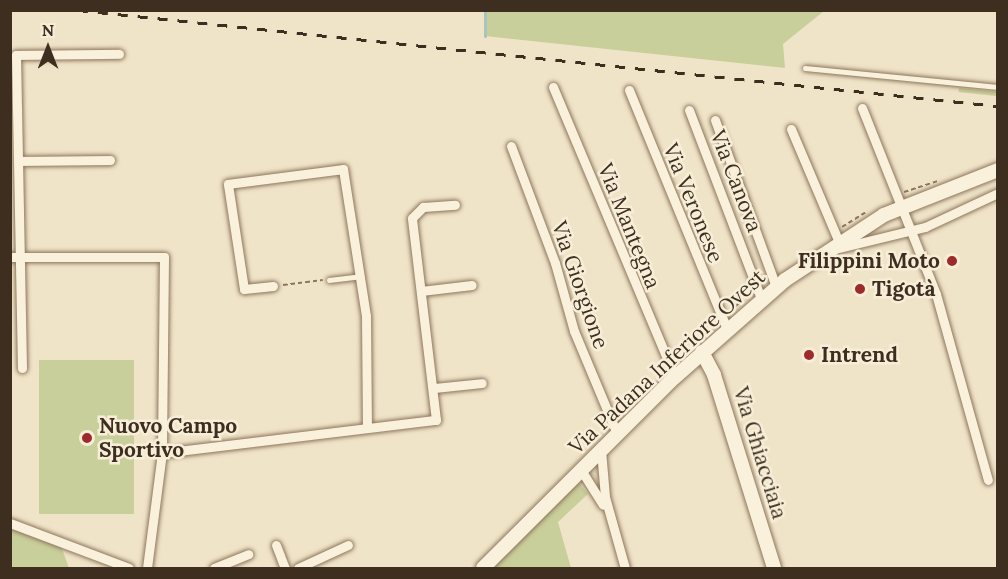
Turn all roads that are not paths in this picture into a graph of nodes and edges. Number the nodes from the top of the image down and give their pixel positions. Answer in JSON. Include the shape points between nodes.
{"nodes":[{"id":1,"x":119,"y":54,"type":"dead end"},
{"id":2,"x":805,"y":68,"type":"dead end"},
{"id":3,"x":553,"y":87,"type":"dead end"},
{"id":4,"x":998,"y":87,"type":"edge"},
{"id":5,"x":629,"y":90,"type":"dead end"},
{"id":6,"x":14,"y":102,"type":"edge"},
{"id":7,"x":862,"y":108,"type":"dead end"},
{"id":8,"x":689,"y":110,"type":"dead end"},
{"id":9,"x":715,"y":120,"type":"dead end"},
{"id":10,"x":791,"y":129,"type":"dead end"},
{"id":11,"x":510,"y":146,"type":"dead end"},
{"id":12,"x":110,"y":160,"type":"dead end"},
{"id":13,"x":19,"y":161,"type":"junction"},
{"id":14,"x":998,"y":170,"type":"edge"},
{"id":15,"x":998,"y":193,"type":"edge"},
{"id":16,"x":455,"y":205,"type":"dead end"},
{"id":17,"x":904,"y":206,"type":"junction"},
{"id":18,"x":912,"y":231,"type":"junction"},
{"id":19,"x":838,"y":242,"type":"junction"},
{"id":20,"x":825,"y":252,"type":"junction"},
{"id":21,"x":10,"y":257,"type":"edge"},
{"id":22,"x":21,"y":257,"type":"junction"},
{"id":23,"x":360,"y":276,"type":"junction"},
{"id":24,"x":329,"y":280,"type":"road end"},
{"id":25,"x":472,"y":285,"type":"dead end"},
{"id":26,"x":273,"y":286,"type":"road end"},
{"id":27,"x":776,"y":287,"type":"junction"},
{"id":28,"x":421,"y":291,"type":"junction"},
{"id":29,"x":761,"y":299,"type":"junction"},
{"id":30,"x":727,"y":329,"type":"junction"},
{"id":31,"x":702,"y":352,"type":"junction"},
{"id":32,"x":22,"y":368,"type":"dead end"},
{"id":33,"x":675,"y":377,"type":"junction"},
{"id":34,"x":482,"y":383,"type":"dead end"},
{"id":35,"x":434,"y":388,"type":"junction"},
{"id":36,"x":368,"y":427,"type":"junction"},
{"id":37,"x":617,"y":434,"type":"junction"},
{"id":38,"x":601,"y":450,"type":"junction"},
{"id":39,"x":162,"y":453,"type":"junction"},
{"id":40,"x":581,"y":470,"type":"junction"},
{"id":41,"x":988,"y":480,"type":"dead end"},
{"id":42,"x":610,"y":518,"type":"junction"},
{"id":43,"x":10,"y":523,"type":"edge"},
{"id":44,"x":276,"y":545,"type":"dead end"},
{"id":45,"x":348,"y":545,"type":"dead end"},
{"id":46,"x":248,"y":554,"type":"dead end"},
{"id":47,"x":129,"y":568,"type":"edge"},
{"id":48,"x":147,"y":568,"type":"edge"},
{"id":49,"x":214,"y":568,"type":"edge"},
{"id":50,"x":285,"y":568,"type":"edge"},
{"id":51,"x":298,"y":568,"type":"edge"},
{"id":52,"x":483,"y":568,"type":"edge"},
{"id":53,"x":624,"y":568,"type":"edge"},
{"id":54,"x":774,"y":568,"type":"edge"}],
"edges":[{"from":1,"to":6,"type":"street","via":[[16,55]]},
{"from":2,"to":4,"type":"lane"},
{"from":3,"to":33,"type":"street","name":"Via Mantegna"},
{"from":5,"to":30,"type":"street","name":"Via Veronese"},
{"from":6,"to":13,"type":"street"},
{"from":7,"to":17,"type":"street"},
{"from":8,"to":29,"type":"street","name":"Via Canova"},
{"from":9,"to":27,"type":"street"},
{"from":10,"to":19,"type":"street"},
{"from":11,"to":37,"type":"street","name":"Via Giorgione","via":[[555,263],[574,331]]},
{"from":12,"to":13,"type":"street"},
{"from":13,"to":22,"type":"street"},
{"from":14,"to":17,"type":"street","name":"Via Padana Inferiore Ovest"},
{"from":15,"to":18,"type":"street"},
{"from":16,"to":28,"type":"street","via":[[423,207],[413,214]]},
{"from":17,"to":18,"type":"street"},
{"from":17,"to":19,"type":"street","name":"Via Padana Inferiore Ovest"},
{"from":18,"to":20,"type":"street"},
{"from":18,"to":41,"type":"street","via":[[936,294]]},
{"from":19,"to":20,"type":"street","name":"Via Padana Inferiore Ovest"},
{"from":20,"to":27,"type":"street","name":"Via Padana Inferiore Ovest"},
{"from":21,"to":22,"type":"street"},
{"from":22,"to":32,"type":"street"},
{"from":22,"to":39,"type":"street","via":[[164,257]]},
{"from":23,"to":24,"type":"lane"},
{"from":23,"to":26,"type":"street","via":[[343,170],[228,184],[244,288]]},
{"from":23,"to":36,"type":"street"},
{"from":25,"to":28,"type":"street"},
{"from":27,"to":29,"type":"street","name":"Via Padana Inferiore Ovest"},
{"from":28,"to":35,"type":"street"},
{"from":29,"to":30,"type":"street","name":"Via Padana Inferiore Ovest"},
{"from":30,"to":31,"type":"street","name":"Via Padana Inferiore Ovest"},
{"from":31,"to":33,"type":"street","name":"Via Padana Inferiore Ovest"},
{"from":31,"to":54,"type":"street","name":"Via Ghiacciaia","via":[[714,375]]},
{"from":33,"to":37,"type":"street","name":"Via Padana Inferiore Ovest"},
{"from":34,"to":35,"type":"street"},
{"from":35,"to":36,"type":"street","via":[[436,420]]},
{"from":36,"to":39,"type":"street"},
{"from":37,"to":38,"type":"street","name":"Via Padana Inferiore Ovest"},
{"from":38,"to":40,"type":"street","name":"Via Padana Inferiore Ovest"},
{"from":38,"to":42,"type":"street"},
{"from":39,"to":48,"type":"street"},
{"from":40,"to":42,"type":"street"},
{"from":40,"to":52,"type":"street","name":"Via Padana Inferiore Ovest"},
{"from":42,"to":53,"type":"street"},
{"from":43,"to":47,"type":"street"},
{"from":44,"to":50,"type":"street"},
{"from":45,"to":51,"type":"street"},
{"from":46,"to":49,"type":"street"}]}
